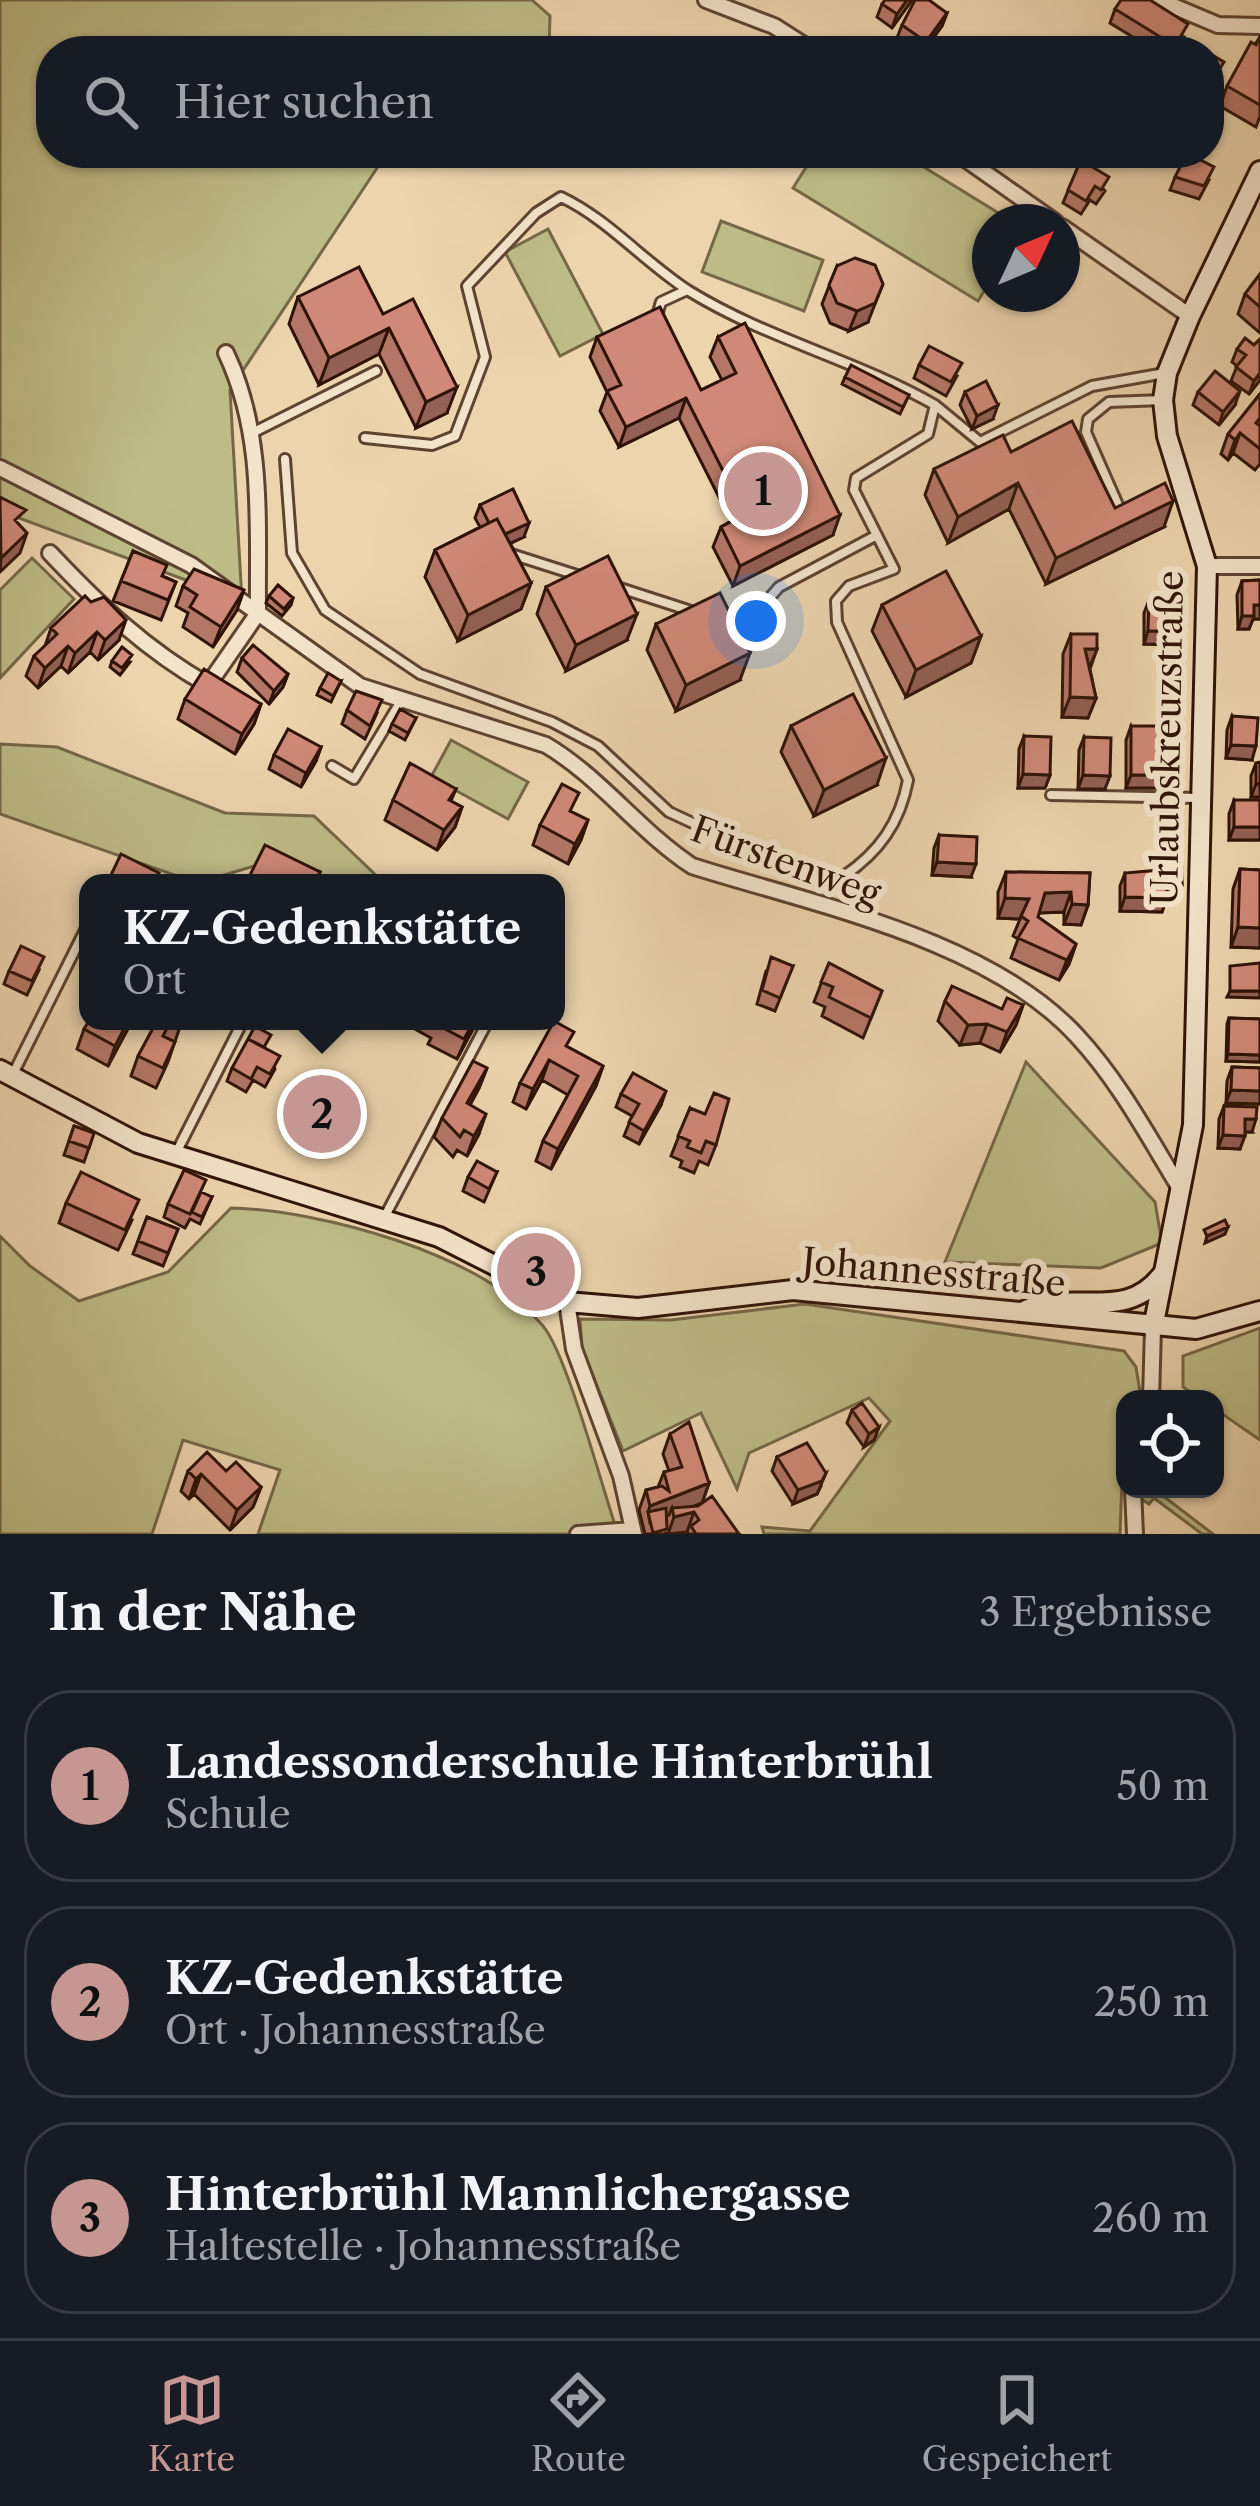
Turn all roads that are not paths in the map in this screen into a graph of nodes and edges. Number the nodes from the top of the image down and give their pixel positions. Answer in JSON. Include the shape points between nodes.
{"nodes":[{"id":1,"x":706,"y":0,"type":"edge"},
{"id":2,"x":1159,"y":0,"type":"edge"},
{"id":3,"x":1260,"y":26,"type":"edge"},
{"id":4,"x":790,"y":36,"type":"edge"},
{"id":5,"x":978,"y":168,"type":"edge"},
{"id":6,"x":1260,"y":171,"type":"edge"},
{"id":7,"x":1029,"y":204,"type":"edge"},
{"id":8,"x":1080,"y":240,"type":"edge"},
{"id":9,"x":688,"y":290,"type":"junction"},
{"id":10,"x":1190,"y":316,"type":"junction"},
{"id":11,"x":667,"y":334,"type":"edge"},
{"id":12,"x":226,"y":353,"type":"dead end"},
{"id":13,"x":376,"y":371,"type":"dead end"},
{"id":14,"x":1167,"y":373,"type":"junction"},
{"id":15,"x":1163,"y":400,"type":"junction"},
{"id":16,"x":935,"y":406,"type":"junction"},
{"id":17,"x":252,"y":433,"type":"junction"},
{"id":18,"x":365,"y":438,"type":"dead end"},
{"id":19,"x":285,"y":459,"type":"dead end"},
{"id":20,"x":0,"y":468,"type":"edge"},
{"id":21,"x":1123,"y":515,"type":"edge"},
{"id":22,"x":877,"y":535,"type":"junction"},
{"id":23,"x":503,"y":551,"type":"edge"},
{"id":24,"x":50,"y":553,"type":"dead end"},
{"id":25,"x":1207,"y":566,"type":"junction"},
{"id":26,"x":1260,"y":566,"type":"edge"},
{"id":27,"x":593,"y":580,"type":"edge"},
{"id":28,"x":615,"y":587,"type":"edge"},
{"id":29,"x":257,"y":614,"type":"junction"},
{"id":30,"x":705,"y":615,"type":"edge"},
{"id":31,"x":727,"y":622,"type":"edge"},
{"id":32,"x":401,"y":700,"type":"junction"},
{"id":33,"x":332,"y":766,"type":"dead end"},
{"id":34,"x":1052,"y":795,"type":"dead end"},
{"id":35,"x":1201,"y":798,"type":"junction"},
{"id":36,"x":79,"y":940,"type":"edge"},
{"id":37,"x":238,"y":1030,"type":"edge"},
{"id":38,"x":483,"y":1030,"type":"edge"},
{"id":39,"x":6,"y":1074,"type":"edge"},
{"id":40,"x":175,"y":1156,"type":"junction"},
{"id":41,"x":1181,"y":1190,"type":"junction"},
{"id":42,"x":383,"y":1219,"type":"junction"},
{"id":43,"x":1171,"y":1257,"type":"junction"},
{"id":44,"x":567,"y":1302,"type":"junction"},
{"id":45,"x":1024,"y":1310,"type":"junction"},
{"id":46,"x":1260,"y":1311,"type":"edge"},
{"id":47,"x":1154,"y":1328,"type":"junction"},
{"id":48,"x":1151,"y":1390,"type":"edge"},
{"id":49,"x":1133,"y":1498,"type":"edge"},
{"id":50,"x":633,"y":1532,"type":"edge"},
{"id":51,"x":578,"y":1534,"type":"edge"},
{"id":52,"x":1135,"y":1534,"type":"edge"}],
"edges":[{"from":1,"to":4,"type":"street"},
{"from":2,"to":3,"type":"street","via":[[1218,25]]},
{"from":5,"to":7,"type":"street"},
{"from":6,"to":10,"type":"street","name":"Urlaubskreuzstraße"},
{"from":8,"to":10,"type":"street"},
{"from":9,"to":11,"type":"lane","via":[[661,302],[657,315]]},
{"from":9,"to":16,"type":"lane"},
{"from":9,"to":18,"type":"lane","via":[[561,197],[467,286],[485,357],[455,436],[432,445]]},
{"from":10,"to":14,"type":"street","name":"Urlaubskreuzstraße"},
{"from":12,"to":17,"type":"street","via":[[247,397]]},
{"from":13,"to":17,"type":"lane"},
{"from":14,"to":15,"type":"street","name":"Urlaubskreuzstraße"},
{"from":14,"to":16,"type":"lane","via":[[1092,386],[980,442]]},
{"from":15,"to":21,"type":"lane","via":[[1108,402],[1088,419],[1086,432]]},
{"from":15,"to":25,"type":"street","name":"Urlaubskreuzstraße"},
{"from":16,"to":22,"type":"lane","via":[[928,434],[856,478],[854,490]]},
{"from":17,"to":29,"type":"street"},
{"from":19,"to":22,"type":"lane","via":[[292,553],[326,610],[420,674],[598,746],[669,812],[796,871],[844,877],[875,855],[908,780],[836,622],[836,601],[849,586],[894,569]]},
{"from":20,"to":29,"type":"street","name":"Fürstenweg","via":[[191,565]]},
{"from":22,"to":31,"type":"lane"},
{"from":23,"to":27,"type":"lane"},
{"from":24,"to":29,"type":"street","via":[[149,648],[208,685]]},
{"from":25,"to":26,"type":"street"},
{"from":25,"to":35,"type":"street","name":"Urlaubskreuzstraße"},
{"from":28,"to":30,"type":"lane"},
{"from":29,"to":32,"type":"street","name":"Fürstenweg","via":[[360,686]]},
{"from":32,"to":33,"type":"lane","via":[[354,779]]},
{"from":32,"to":41,"type":"street","name":"Fürstenweg","via":[[559,752],[652,840],[692,866],[960,955],[1018,987],[1077,1035]]},
{"from":34,"to":35,"type":"lane"},
{"from":35,"to":41,"type":"street","name":"Urlaubskreuzstraße","via":[[1193,1125]]},
{"from":36,"to":39,"type":"lane"},
{"from":37,"to":40,"type":"lane"},
{"from":38,"to":42,"type":"lane"},
{"from":39,"to":40,"type":"street","name":"Johannesstraße"},
{"from":40,"to":42,"type":"street","name":"Johannesstraße"},
{"from":41,"to":43,"type":"street","name":"Urlaubskreuzstraße"},
{"from":42,"to":44,"type":"street","name":"Johannesstraße","via":[[439,1237]]},
{"from":43,"to":45,"type":"street","via":[[1162,1277],[1130,1301],[1050,1299]]},
{"from":43,"to":47,"type":"street","name":"Urlaubskreuzstraße"},
{"from":44,"to":45,"type":"street","name":"Johannesstraße","via":[[638,1308],[793,1290]]},
{"from":44,"to":50,"type":"street"},
{"from":45,"to":47,"type":"street","name":"Johannesstraße"},
{"from":46,"to":47,"type":"street","name":"Johannesstraße","via":[[1196,1329]]},
{"from":47,"to":48,"type":"street"},
{"from":49,"to":52,"type":"street"},
{"from":50,"to":51,"type":"street"}]}
